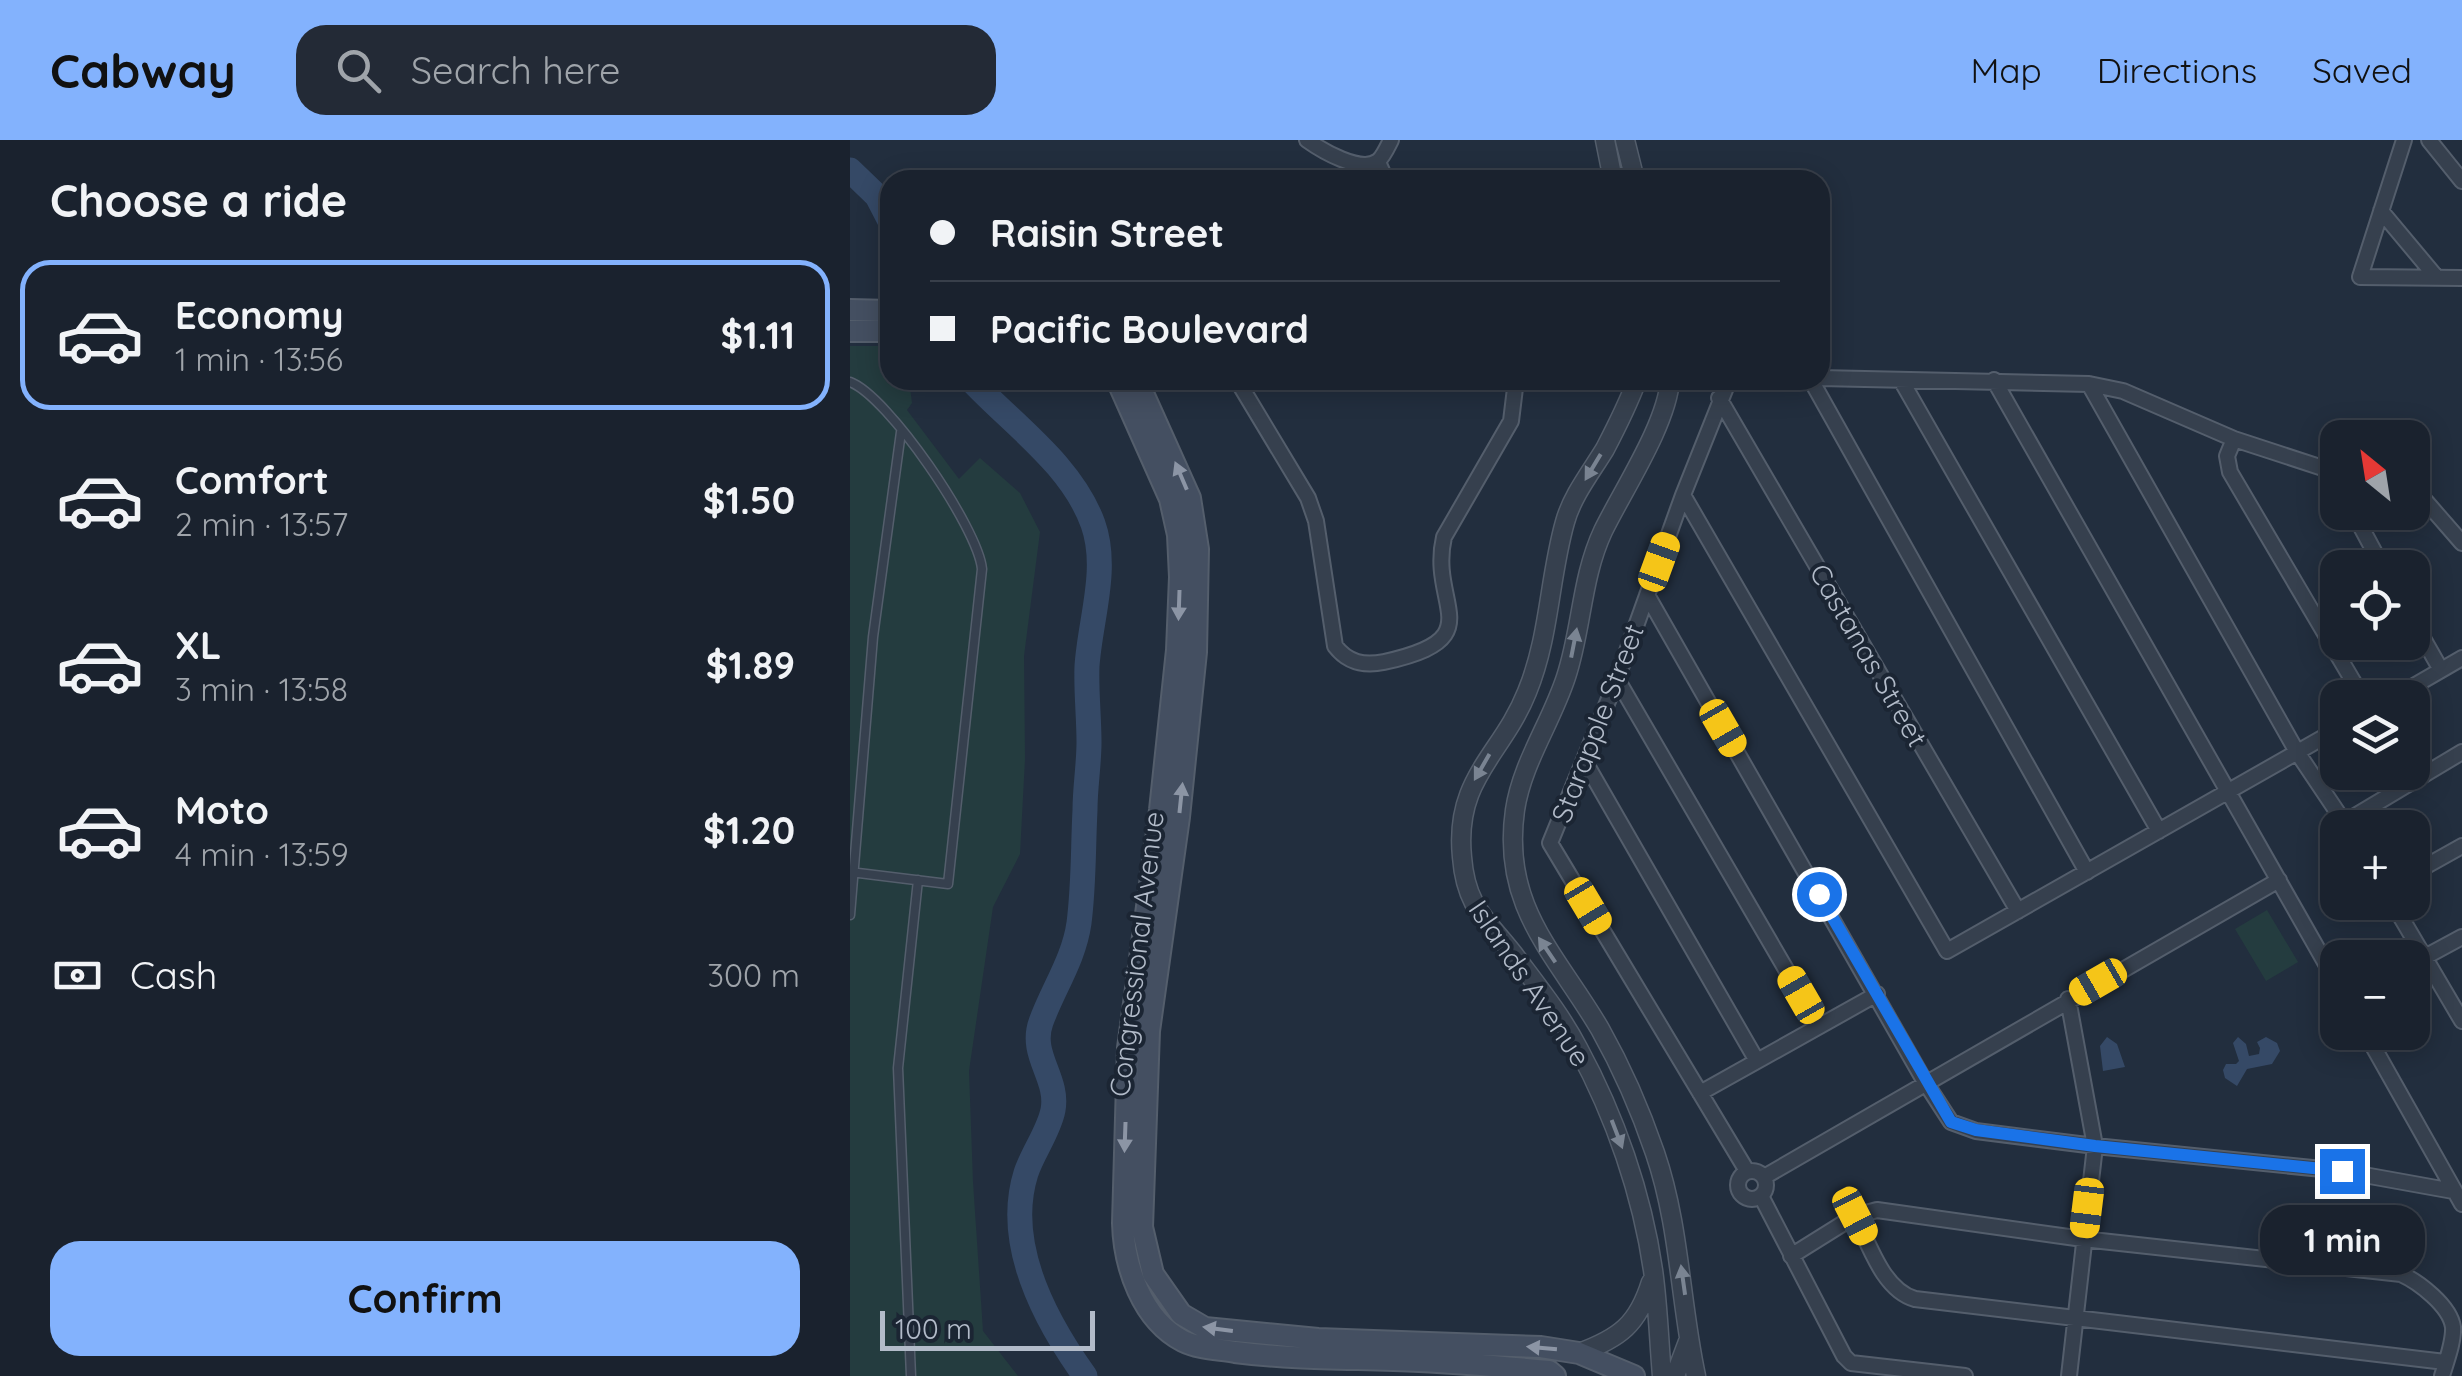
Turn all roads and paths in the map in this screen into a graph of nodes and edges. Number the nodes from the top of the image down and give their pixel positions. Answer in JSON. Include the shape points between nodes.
{"nodes":[{"id":1,"x":1307,"y":140,"type":"edge"},
{"id":2,"x":1391,"y":140,"type":"edge"},
{"id":3,"x":1605,"y":140,"type":"edge"},
{"id":4,"x":1625,"y":140,"type":"edge"},
{"id":5,"x":2404,"y":140,"type":"edge"},
{"id":6,"x":2429,"y":140,"type":"edge"},
{"id":7,"x":1378,"y":162,"type":"junction"},
{"id":8,"x":1382,"y":170,"type":"edge"},
{"id":9,"x":1611,"y":170,"type":"edge"},
{"id":10,"x":1632,"y":170,"type":"edge"},
{"id":11,"x":2462,"y":181,"type":"edge"},
{"id":12,"x":2381,"y":211,"type":"junction"},
{"id":13,"x":2437,"y":278,"type":"junction"},
{"id":14,"x":2462,"y":278,"type":"edge"},
{"id":15,"x":850,"y":310,"type":"edge"},
{"id":16,"x":880,"y":311,"type":"edge"},
{"id":17,"x":850,"y":331,"type":"edge"},
{"id":18,"x":880,"y":331,"type":"edge"},
{"id":19,"x":1830,"y":378,"type":"edge"},
{"id":20,"x":1902,"y":380,"type":"junction"},
{"id":21,"x":1994,"y":380,"type":"junction"},
{"id":22,"x":850,"y":382,"type":"edge"},
{"id":23,"x":2089,"y":384,"type":"junction"},
{"id":24,"x":1121,"y":390,"type":"edge"},
{"id":25,"x":1141,"y":390,"type":"edge"},
{"id":26,"x":1242,"y":390,"type":"edge"},
{"id":27,"x":1515,"y":390,"type":"edge"},
{"id":28,"x":1633,"y":390,"type":"edge"},
{"id":29,"x":1669,"y":390,"type":"edge"},
{"id":30,"x":1724,"y":390,"type":"edge"},
{"id":31,"x":1817,"y":390,"type":"edge"},
{"id":32,"x":1720,"y":398,"type":"junction"},
{"id":33,"x":901,"y":430,"type":"junction"},
{"id":34,"x":2234,"y":439,"type":"junction"},
{"id":35,"x":2320,"y":467,"type":"edge"},
{"id":36,"x":1683,"y":496,"type":"junction"},
{"id":37,"x":2430,"y":506,"type":"edge"},
{"id":38,"x":2462,"y":543,"type":"edge"},
{"id":39,"x":1647,"y":595,"type":"junction"},
{"id":40,"x":2430,"y":651,"type":"edge"},
{"id":41,"x":2462,"y":658,"type":"edge"},
{"id":42,"x":2441,"y":670,"type":"junction"},
{"id":43,"x":1617,"y":679,"type":"junction"},
{"id":44,"x":2352,"y":680,"type":"edge"},
{"id":45,"x":2424,"y":680,"type":"edge"},
{"id":46,"x":2320,"y":739,"type":"edge"},
{"id":47,"x":2297,"y":752,"type":"junction"},
{"id":48,"x":2462,"y":752,"type":"edge"},
{"id":49,"x":1585,"y":762,"type":"junction"},
{"id":50,"x":2230,"y":790,"type":"junction"},
{"id":51,"x":2336,"y":810,"type":"edge"},
{"id":52,"x":2370,"y":810,"type":"edge"},
{"id":53,"x":2159,"y":830,"type":"junction"},
{"id":54,"x":2462,"y":846,"type":"edge"},
{"id":55,"x":2430,"y":864,"type":"edge"},
{"id":56,"x":2087,"y":872,"type":"junction"},
{"id":57,"x":853,"y":873,"type":"edge"},
{"id":58,"x":918,"y":880,"type":"junction"},
{"id":59,"x":2279,"y":880,"type":"junction"},
{"id":60,"x":2018,"y":911,"type":"junction"},
{"id":61,"x":850,"y":915,"type":"edge"},
{"id":62,"x":2462,"y":937,"type":"edge"},
{"id":63,"x":2320,"y":953,"type":"edge"},
{"id":64,"x":2430,"y":954,"type":"edge"},
{"id":65,"x":2430,"y":978,"type":"edge"},
{"id":66,"x":1876,"y":994,"type":"junction"},
{"id":67,"x":2068,"y":999,"type":"junction"},
{"id":68,"x":2462,"y":1022,"type":"edge"},
{"id":69,"x":1820,"y":1026,"type":"junction"},
{"id":70,"x":1601,"y":1031,"type":"junction"},
{"id":71,"x":1577,"y":1045,"type":"junction"},
{"id":72,"x":2375,"y":1050,"type":"edge"},
{"id":73,"x":1757,"y":1060,"type":"junction"},
{"id":74,"x":1925,"y":1082,"type":"junction"},
{"id":75,"x":1700,"y":1093,"type":"junction"},
{"id":76,"x":2095,"y":1146,"type":"junction"},
{"id":77,"x":1747,"y":1171,"type":"junction"},
{"id":78,"x":1764,"y":1177,"type":"junction"},
{"id":79,"x":2452,"y":1191,"type":"junction"},
{"id":80,"x":1761,"y":1196,"type":"junction"},
{"id":81,"x":2462,"y":1204,"type":"edge"},
{"id":82,"x":1855,"y":1216,"type":"junction"},
{"id":83,"x":2083,"y":1238,"type":"junction"},
{"id":84,"x":1791,"y":1256,"type":"junction"},
{"id":85,"x":1654,"y":1272,"type":"junction"},
{"id":86,"x":2074,"y":1316,"type":"junction"},
{"id":87,"x":1690,"y":1338,"type":"junction"},
{"id":88,"x":1579,"y":1352,"type":"junction"},
{"id":89,"x":2444,"y":1369,"type":"edge"},
{"id":90,"x":1557,"y":1374,"type":"edge"},
{"id":91,"x":911,"y":1376,"type":"edge"},
{"id":92,"x":1634,"y":1376,"type":"edge"},
{"id":93,"x":1662,"y":1376,"type":"edge"},
{"id":94,"x":1675,"y":1376,"type":"edge"},
{"id":95,"x":1696,"y":1376,"type":"edge"},
{"id":96,"x":1966,"y":1376,"type":"edge"},
{"id":97,"x":2068,"y":1376,"type":"edge"}],
"edges":[{"from":1,"to":7,"type":"street","via":[[1336,158]]},
{"from":2,"to":7,"type":"street"},
{"from":3,"to":9,"type":"street"},
{"from":4,"to":10,"type":"street"},
{"from":5,"to":12,"type":"street"},
{"from":6,"to":11,"type":"street"},
{"from":7,"to":8,"type":"street"},
{"from":12,"to":13,"type":"street"},
{"from":12,"to":13,"type":"street","via":[[2360,277]]},
{"from":13,"to":14,"type":"street"},
{"from":15,"to":16,"type":"main road"},
{"from":17,"to":18,"type":"main road"},
{"from":19,"to":20,"type":"street"},
{"from":20,"to":21,"type":"street"},
{"from":20,"to":53,"type":"street"},
{"from":21,"to":23,"type":"street"},
{"from":21,"to":50,"type":"street"},
{"from":22,"to":33,"type":"lane","via":[[887,409]]},
{"from":23,"to":34,"type":"street","via":[[2123,390]]},
{"from":23,"to":47,"type":"street"},
{"from":24,"to":90,"type":"main road","name":"Congressional Avenue","one_way":true,"via":[[1170,499],[1180,577],[1160,810],[1128,1048],[1123,1237],[1134,1281],[1159,1322],[1198,1346]]},
{"from":88,"to":25,"type":"main road","name":"Congressional Avenue","one_way":true,"via":[[1205,1328],[1180,1314],[1154,1274],[1142,1227],[1146,1063],[1196,652],[1198,549],[1190,498]]},
{"from":26,"to":27,"type":"street","via":[[1308,498],[1335,646],[1354,662],[1372,664],[1428,650],[1448,628],[1444,537],[1511,421]]},
{"from":28,"to":71,"type":"street","name":"Islands Avenue","one_way":true,"via":[[1566,517],[1538,662],[1508,729],[1466,797],[1461,826],[1474,906]]},
{"from":70,"to":29,"type":"street","name":"Islands Avenue","one_way":true,"via":[[1525,911],[1514,812],[1567,674],[1588,567]]},
{"from":30,"to":32,"type":"street","name":"Starapple Street"},
{"from":31,"to":56,"type":"street"},
{"from":32,"to":36,"type":"street","name":"Starapple Street"},
{"from":32,"to":60,"type":"street","name":"Castanas Street"},
{"from":33,"to":57,"type":"lane","via":[[873,637]]},
{"from":33,"to":58,"type":"lane","via":[[968,528],[982,569],[948,884]]},
{"from":34,"to":35,"type":"street"},
{"from":34,"to":44,"type":"street","via":[[2230,472]]},
{"from":36,"to":39,"type":"street","name":"Starapple Street"},
{"from":36,"to":60,"type":"street","via":[[1947,951]]},
{"from":37,"to":38,"type":"street"},
{"from":39,"to":43,"type":"street","name":"Starapple Street"},
{"from":39,"to":66,"type":"street"},
{"from":40,"to":42,"type":"street"},
{"from":41,"to":42,"type":"street"},
{"from":42,"to":45,"type":"street"},
{"from":43,"to":49,"type":"street","name":"Starapple Street"},
{"from":43,"to":69,"type":"street"},
{"from":46,"to":47,"type":"street"},
{"from":47,"to":50,"type":"street"},
{"from":47,"to":51,"type":"street"},
{"from":48,"to":52,"type":"street"},
{"from":49,"to":73,"type":"street"},
{"from":49,"to":75,"type":"street","name":"Starapple Street","via":[[1550,843]]},
{"from":50,"to":53,"type":"street"},
{"from":50,"to":59,"type":"street"},
{"from":53,"to":56,"type":"street"},
{"from":54,"to":55,"type":"street"},
{"from":56,"to":60,"type":"street"},
{"from":57,"to":58,"type":"lane"},
{"from":57,"to":61,"type":"lane"},
{"from":58,"to":91,"type":"lane","via":[[898,1068]]},
{"from":59,"to":63,"type":"street"},
{"from":59,"to":67,"type":"street"},
{"from":62,"to":64,"type":"street"},
{"from":65,"to":68,"type":"street"},
{"from":66,"to":69,"type":"street"},
{"from":66,"to":74,"type":"street"},
{"from":67,"to":74,"type":"street"},
{"from":67,"to":76,"type":"street"},
{"from":69,"to":73,"type":"street"},
{"from":70,"to":71,"type":"street"},
{"from":87,"to":70,"type":"street","name":"Islands Avenue","one_way":true,"via":[[1656,1156]]},
{"from":71,"to":85,"type":"street","name":"Islands Avenue","one_way":true,"via":[[1627,1162]]},
{"from":72,"to":79,"type":"street"},
{"from":73,"to":75,"type":"street"},
{"from":74,"to":76,"type":"street","via":[[1951,1122]]},
{"from":74,"to":78,"type":"street"},
{"from":75,"to":77,"type":"street"},
{"from":76,"to":79,"type":"street","via":[[2342,1171]]},
{"from":76,"to":83,"type":"street"},
{"from":77,"to":78,"type":"street"},
{"from":77,"to":80,"type":"street","via":[[1738,1180],[1740,1194]]},
{"from":78,"to":80,"type":"street"},
{"from":79,"to":81,"type":"street"},
{"from":80,"to":84,"type":"street"},
{"from":82,"to":83,"type":"street","via":[[1877,1210]]},
{"from":82,"to":84,"type":"street"},
{"from":82,"to":86,"type":"street","via":[[1903,1296]]},
{"from":83,"to":86,"type":"street"},
{"from":83,"to":89,"type":"street","via":[[2401,1274],[2415,1280],[2452,1321]]},
{"from":84,"to":96,"type":"street","via":[[1851,1362]]},
{"from":85,"to":88,"type":"street","via":[[1628,1327]]},
{"from":85,"to":93,"type":"street","name":"Islands Avenue"},
{"from":86,"to":89,"type":"street"},
{"from":86,"to":97,"type":"street"},
{"from":87,"to":94,"type":"street"},
{"from":87,"to":95,"type":"street","name":"Islands Avenue"},
{"from":88,"to":92,"type":"main road","name":"Congressional Avenue"}]}
